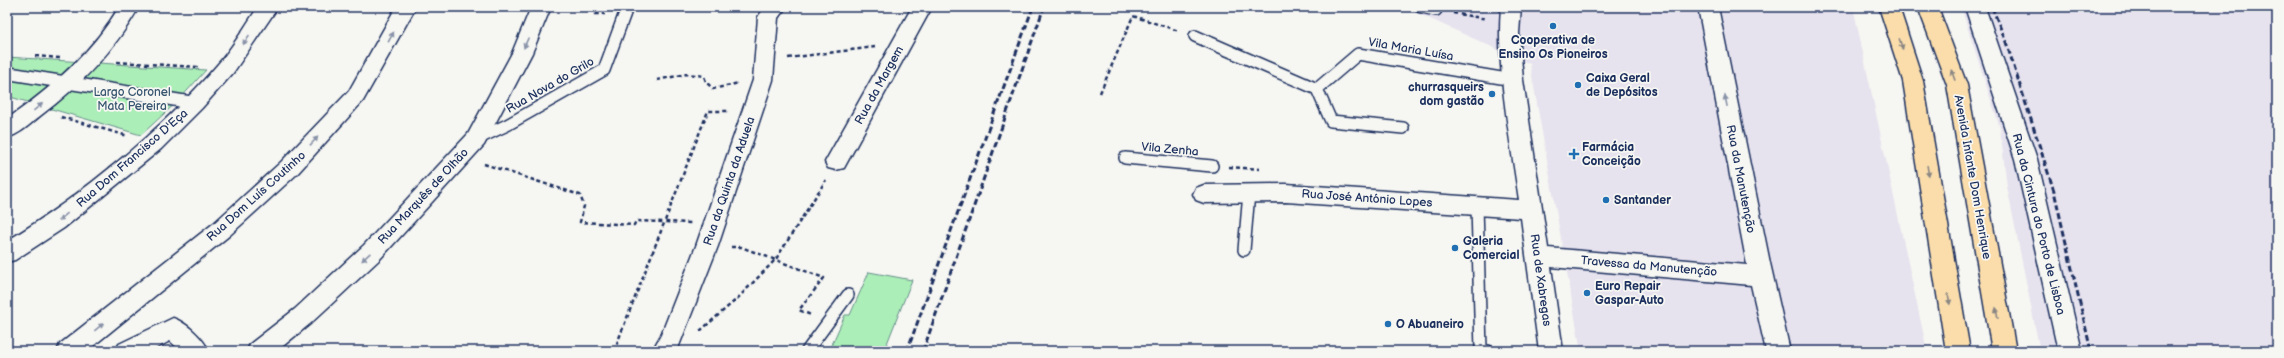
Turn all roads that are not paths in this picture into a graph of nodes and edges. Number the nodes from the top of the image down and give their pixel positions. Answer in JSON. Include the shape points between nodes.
{"nodes":[{"id":1,"x":129,"y":7,"type":"edge"},
{"id":2,"x":268,"y":7,"type":"edge"},
{"id":3,"x":406,"y":7,"type":"edge"},
{"id":4,"x":542,"y":7,"type":"edge"},
{"id":5,"x":776,"y":7,"type":"edge"},
{"id":6,"x":922,"y":7,"type":"edge"},
{"id":7,"x":1421,"y":7,"type":"edge"},
{"id":8,"x":1708,"y":7,"type":"edge"},
{"id":9,"x":1890,"y":7,"type":"edge"},
{"id":10,"x":1928,"y":7,"type":"edge"},
{"id":11,"x":1975,"y":7,"type":"edge"},
{"id":12,"x":1436,"y":10,"type":"road end"},
{"id":13,"x":625,"y":13,"type":"dead end"},
{"id":14,"x":1510,"y":15,"type":"edge"},
{"id":15,"x":1195,"y":36,"type":"road end"},
{"id":16,"x":7,"y":73,"type":"edge"},
{"id":17,"x":1512,"y":80,"type":"junction"},
{"id":18,"x":66,"y":83,"type":"junction"},
{"id":19,"x":1317,"y":89,"type":"junction"},
{"id":20,"x":195,"y":103,"type":"junction"},
{"id":21,"x":1403,"y":128,"type":"dead end"},
{"id":22,"x":7,"y":130,"type":"edge"},
{"id":23,"x":476,"y":139,"type":"junction"},
{"id":24,"x":1125,"y":158,"type":"dead end"},
{"id":25,"x":836,"y":162,"type":"road end"},
{"id":26,"x":1212,"y":166,"type":"dead end"},
{"id":27,"x":1250,"y":193,"type":"junction"},
{"id":28,"x":1204,"y":194,"type":"dead end"},
{"id":29,"x":1477,"y":206,"type":"junction"},
{"id":30,"x":1531,"y":210,"type":"junction"},
{"id":31,"x":1244,"y":250,"type":"dead end"},
{"id":32,"x":7,"y":253,"type":"edge"},
{"id":33,"x":1537,"y":256,"type":"junction"},
{"id":34,"x":1761,"y":276,"type":"junction"},
{"id":35,"x":848,"y":295,"type":"dead end"},
{"id":36,"x":69,"y":351,"type":"edge"},
{"id":37,"x":128,"y":351,"type":"edge"},
{"id":38,"x":197,"y":351,"type":"edge"},
{"id":39,"x":259,"y":351,"type":"edge"},
{"id":40,"x":664,"y":351,"type":"edge"},
{"id":41,"x":807,"y":351,"type":"edge"},
{"id":42,"x":1482,"y":351,"type":"edge"},
{"id":43,"x":1551,"y":351,"type":"edge"},
{"id":44,"x":1778,"y":351,"type":"edge"},
{"id":45,"x":1958,"y":351,"type":"edge"},
{"id":46,"x":2004,"y":351,"type":"edge"},
{"id":47,"x":2070,"y":351,"type":"edge"}],
"edges":[{"from":1,"to":18,"type":"street","via":[[124,17],[89,60]]},
{"from":2,"to":20,"type":"street","name":"Rua Dom Francisco D'Eça","one_way":true,"via":[[226,68]]},
{"from":36,"to":3,"type":"street","name":"Rua Dom Luís Coutinho","one_way":true,"via":[[222,229],[289,168],[356,96]]},
{"from":4,"to":23,"type":"street","name":"Rua Marquês de Olhão","one_way":true,"via":[[522,53]]},
{"from":5,"to":40,"type":"street","name":"Rua da Quinta da Aduela","via":[[768,17],[763,80],[707,246],[671,340]]},
{"from":6,"to":25,"type":"street","name":"Rua da Margem"},
{"from":7,"to":12,"type":"lane"},
{"from":34,"to":8,"type":"street","name":"Rua da Manutenção","one_way":true},
{"from":9,"to":45,"type":"main road","one_way":true,"via":[[1913,81]]},
{"from":46,"to":10,"type":"main road","name":"Avenida Infante Dom Henrique","one_way":true,"via":[[1956,85]]},
{"from":11,"to":47,"type":"street","name":"Rua da Cintura do Porto de Lisboa","via":[[2026,159]]},
{"from":13,"to":23,"type":"lane","name":"Rua Nova do Grilo","via":[[604,70],[507,126]]},
{"from":14,"to":17,"type":"street","name":"Rua de Xabregas"},
{"from":15,"to":19,"type":"lane"},
{"from":16,"to":18,"type":"street"},
{"from":17,"to":19,"type":"lane","name":"Vila Maria Luísa","via":[[1358,54]]},
{"from":17,"to":30,"type":"street","name":"Rua de Xabregas"},
{"from":18,"to":20,"type":"street"},
{"from":22,"to":18,"type":"street","one_way":true,"via":[[37,109]]},
{"from":19,"to":21,"type":"lane","via":[[1331,122]]},
{"from":20,"to":32,"type":"street","name":"Rua Dom Francisco D'Eça","one_way":true,"via":[[153,143],[56,222]]},
{"from":23,"to":39,"type":"street","name":"Rua Marquês de Olhão","one_way":true,"via":[[372,252],[303,316]]},
{"from":24,"to":26,"type":"lane","name":"Vila Zenha"},
{"from":27,"to":28,"type":"street","name":"Rua José António Lopes"},
{"from":27,"to":29,"type":"street","name":"Rua José António Lopes","via":[[1286,193]]},
{"from":27,"to":31,"type":"lane"},
{"from":29,"to":30,"type":"street","name":"Rua José António Lopes"},
{"from":29,"to":42,"type":"lane"},
{"from":30,"to":33,"type":"street","name":"Rua de Xabregas"},
{"from":33,"to":34,"type":"street","name":"Travessa da Manutenção"},
{"from":33,"to":43,"type":"street","name":"Rua de Xabregas"},
{"from":34,"to":44,"type":"street","name":"Rua da Manutenção"},
{"from":35,"to":41,"type":"lane"},
{"from":37,"to":38,"type":"street","via":[[173,328]]}]}
